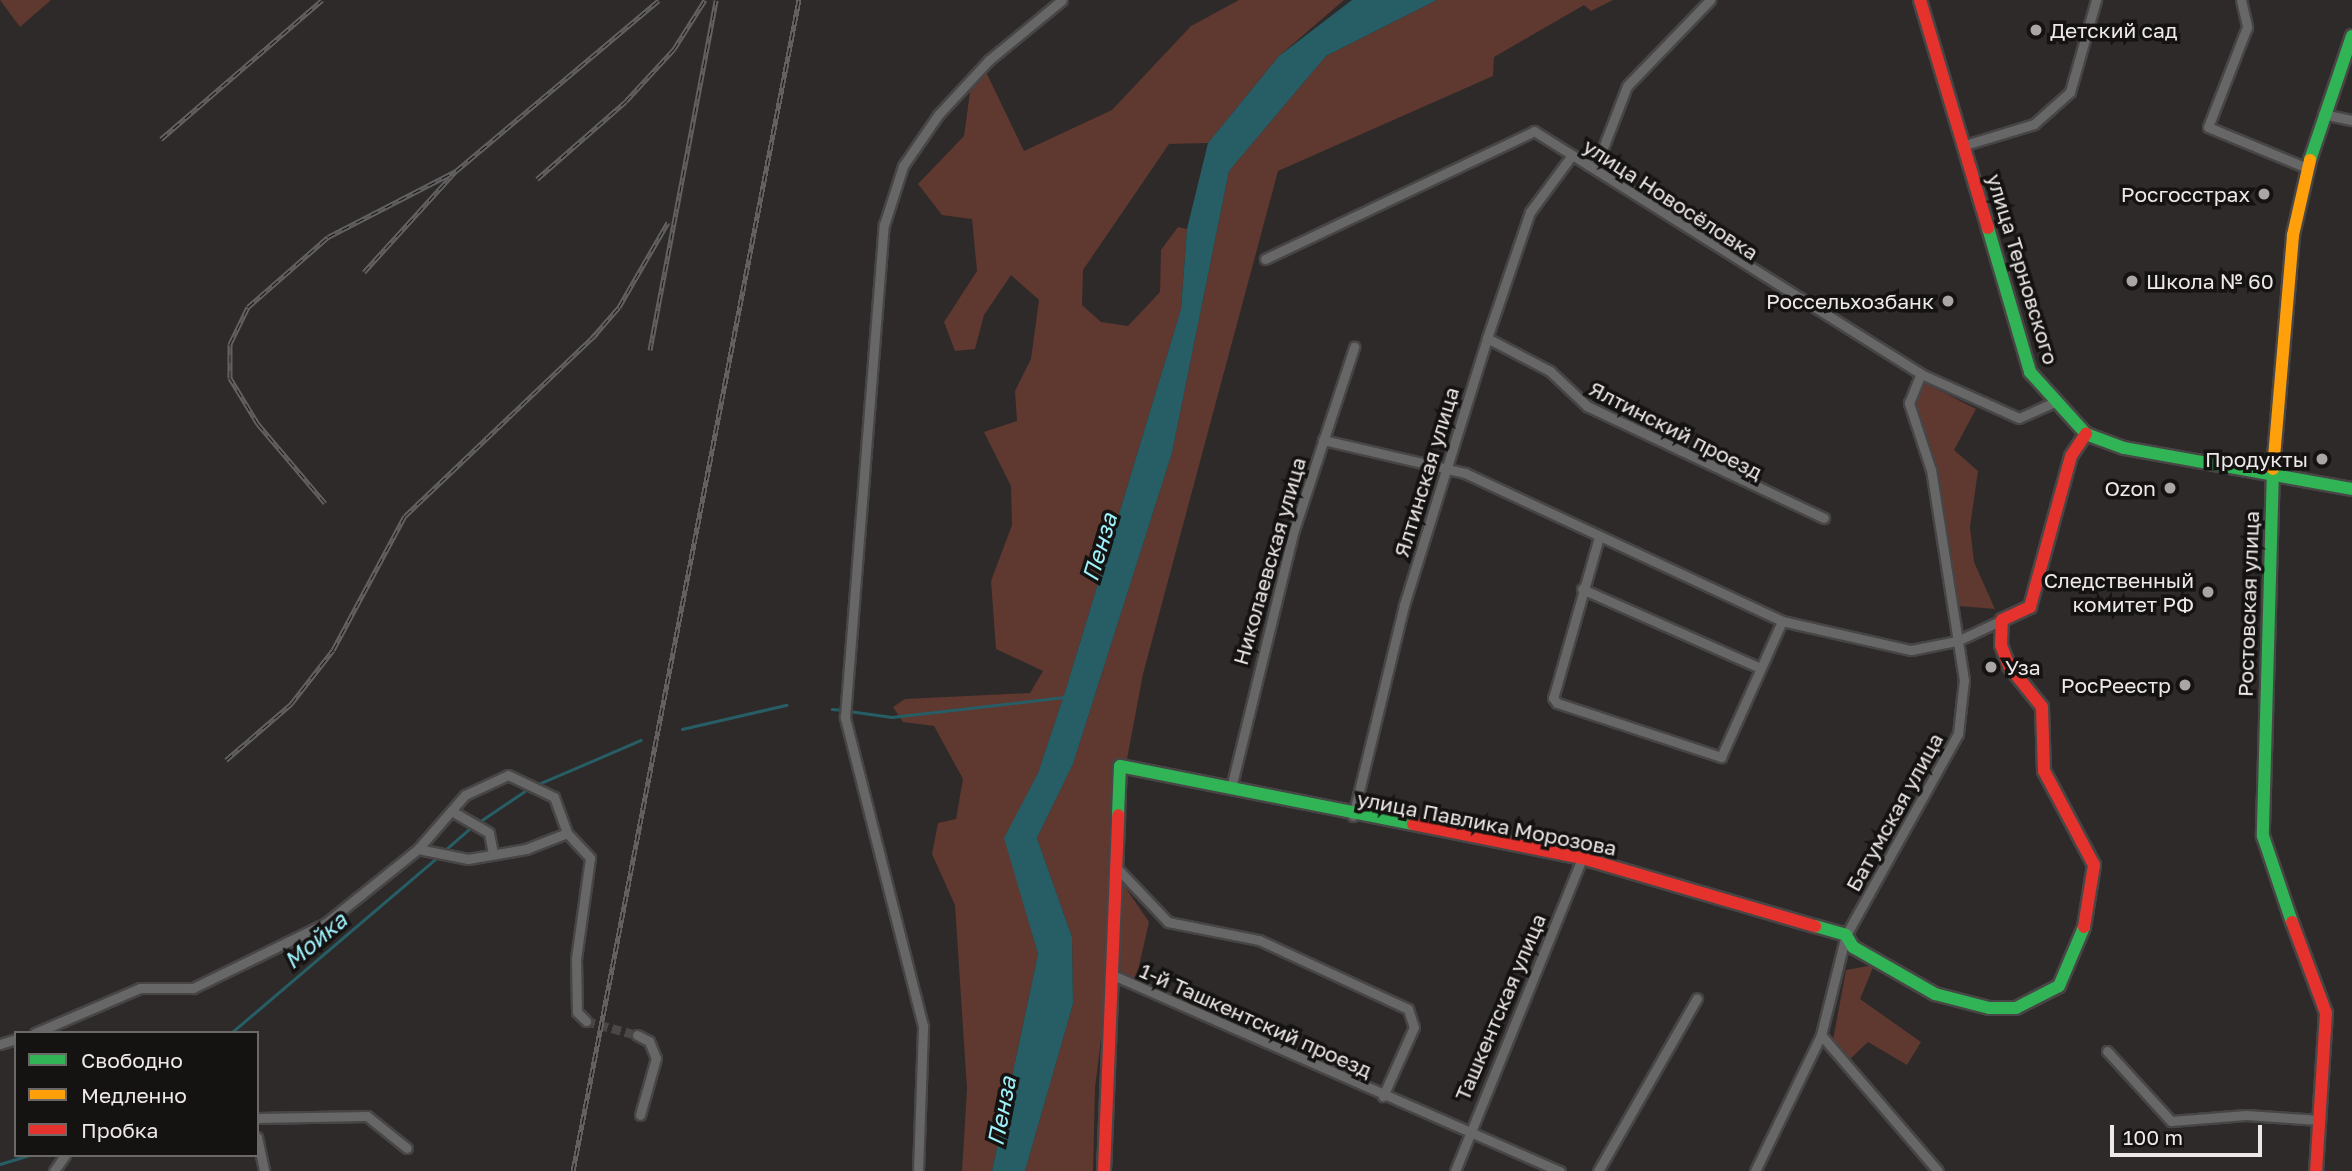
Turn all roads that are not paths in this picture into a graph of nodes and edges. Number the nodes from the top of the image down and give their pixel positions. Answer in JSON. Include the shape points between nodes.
{"nodes":[{"id":1,"x":1062,"y":0,"type":"edge"},
{"id":2,"x":1710,"y":0,"type":"edge"},
{"id":3,"x":1920,"y":0,"type":"edge"},
{"id":4,"x":2096,"y":0,"type":"edge"},
{"id":5,"x":2241,"y":0,"type":"edge"},
{"id":6,"x":2352,"y":36,"type":"edge"},
{"id":7,"x":2323,"y":114,"type":"junction"},
{"id":8,"x":2352,"y":120,"type":"edge"},
{"id":9,"x":1965,"y":145,"type":"junction"},
{"id":10,"x":1572,"y":155,"type":"junction"},
{"id":11,"x":1588,"y":165,"type":"junction"},
{"id":12,"x":2307,"y":168,"type":"junction"},
{"id":13,"x":1265,"y":260,"type":"dead end"},
{"id":14,"x":1487,"y":338,"type":"junction"},
{"id":15,"x":1354,"y":347,"type":"dead end"},
{"id":16,"x":1921,"y":374,"type":"junction"},
{"id":17,"x":2053,"y":403,"type":"junction"},
{"id":18,"x":2086,"y":434,"type":"junction"},
{"id":19,"x":1323,"y":440,"type":"junction"},
{"id":20,"x":1445,"y":468,"type":"junction"},
{"id":21,"x":2273,"y":476,"type":"junction"},
{"id":22,"x":2352,"y":489,"type":"edge"},
{"id":23,"x":1824,"y":519,"type":"dead end"},
{"id":24,"x":1599,"y":537,"type":"junction"},
{"id":25,"x":1582,"y":589,"type":"junction"},
{"id":26,"x":2002,"y":620,"type":"junction"},
{"id":27,"x":1782,"y":621,"type":"junction"},
{"id":28,"x":1956,"y":641,"type":"junction"},
{"id":29,"x":1760,"y":668,"type":"junction"},
{"id":30,"x":1231,"y":789,"type":"junction"},
{"id":31,"x":455,"y":813,"type":"junction"},
{"id":32,"x":1353,"y":816,"type":"junction"},
{"id":33,"x":567,"y":833,"type":"junction"},
{"id":34,"x":418,"y":849,"type":"junction"},
{"id":35,"x":493,"y":854,"type":"junction"},
{"id":36,"x":1582,"y":858,"type":"junction"},
{"id":37,"x":1113,"y":864,"type":"junction"},
{"id":38,"x":1846,"y":935,"type":"junction"},
{"id":39,"x":1115,"y":976,"type":"junction"},
{"id":40,"x":1697,"y":998,"type":"dead end"},
{"id":41,"x":586,"y":1021,"type":"dead end"},
{"id":42,"x":40,"y":1031,"type":"edge"},
{"id":43,"x":637,"y":1035,"type":"tunnel mouth"},
{"id":44,"x":1821,"y":1035,"type":"junction"},
{"id":45,"x":2107,"y":1051,"type":"dead end"},
{"id":46,"x":1383,"y":1096,"type":"junction"},
{"id":47,"x":640,"y":1115,"type":"dead end"},
{"id":48,"x":259,"y":1118,"type":"edge"},
{"id":49,"x":2319,"y":1120,"type":"junction"},
{"id":50,"x":1465,"y":1134,"type":"junction"},
{"id":51,"x":259,"y":1147,"type":"edge"},
{"id":52,"x":407,"y":1148,"type":"dead end"},
{"id":53,"x":1931,"y":1169,"type":"edge"},
{"id":54,"x":264,"y":1171,"type":"edge"},
{"id":55,"x":918,"y":1171,"type":"edge"},
{"id":56,"x":1104,"y":1171,"type":"edge"},
{"id":57,"x":1455,"y":1171,"type":"edge"},
{"id":58,"x":1560,"y":1171,"type":"edge"},
{"id":59,"x":1598,"y":1171,"type":"edge"},
{"id":60,"x":1755,"y":1171,"type":"edge"},
{"id":61,"x":2316,"y":1171,"type":"edge"}],
"edges":[{"from":1,"to":55,"type":"street","via":[[989,60],[938,115],[903,166],[884,225],[845,717],[923,1026]]},
{"from":2,"to":11,"type":"street","via":[[1627,86],[1603,148]]},
{"from":3,"to":9,"type":"street","name":"улица Терновского"},
{"from":4,"to":9,"type":"street","via":[[2070,92],[2034,124]]},
{"from":5,"to":12,"type":"street","via":[[2247,27],[2208,127]]},
{"from":6,"to":7,"type":"street","name":"Ростовская улица"},
{"from":7,"to":8,"type":"street"},
{"from":7,"to":12,"type":"street","name":"Ростовская улица"},
{"from":9,"to":17,"type":"street","name":"улица Терновского","via":[[2030,372]]},
{"from":10,"to":11,"type":"street","name":"улица Новосёловка"},
{"from":10,"to":13,"type":"street","name":"улица Новосёловка","via":[[1534,131]]},
{"from":10,"to":14,"type":"street","name":"Ялтинская улица","via":[[1530,212]]},
{"from":11,"to":16,"type":"street","name":"улица Новосёловка"},
{"from":12,"to":21,"type":"street","name":"Ростовская улица","via":[[2292,235]]},
{"from":14,"to":20,"type":"street","name":"Ялтинская улица"},
{"from":14,"to":23,"type":"street","name":"Ялтинский проезд","via":[[1550,371],[1587,406]]},
{"from":15,"to":19,"type":"street","name":"Николаевская улица"},
{"from":16,"to":17,"type":"street","name":"улица Новосёловка","via":[[2019,418]]},
{"from":16,"to":28,"type":"street","name":"Батумская улица","via":[[1909,403],[1931,470]]},
{"from":17,"to":18,"type":"street","name":"улица Терновского"},
{"from":18,"to":21,"type":"street","name":"улица Терновского","via":[[2124,448]]},
{"from":18,"to":26,"type":"street","via":[[2071,456],[2030,607]]},
{"from":19,"to":20,"type":"street"},
{"from":19,"to":30,"type":"street","name":"Николаевская улица","via":[[1247,702]]},
{"from":20,"to":24,"type":"street"},
{"from":20,"to":32,"type":"street","name":"Ялтинская улица"},
{"from":21,"to":22,"type":"street","name":"улица Терновского"},
{"from":21,"to":49,"type":"street","name":"Ростовская улица","via":[[2263,836],[2278,894],[2315,971],[2326,1013]]},
{"from":24,"to":25,"type":"street"},
{"from":24,"to":27,"type":"street"},
{"from":25,"to":29,"type":"street"},
{"from":25,"to":29,"type":"street","via":[[1553,698],[1557,703],[1721,757]]},
{"from":26,"to":28,"type":"street"},
{"from":26,"to":38,"type":"street","name":"улица Павлика Морозова","via":[[2008,666],[2042,706],[2044,771],[2094,865],[2086,923],[2059,986],[2015,1009],[1989,1008],[1936,995],[1853,947]]},
{"from":27,"to":28,"type":"street","via":[[1911,650]]},
{"from":27,"to":29,"type":"street"},
{"from":28,"to":38,"type":"street","name":"Батумская улица","via":[[1964,680],[1958,734]]},
{"from":30,"to":32,"type":"street","name":"улица Павлика Морозова"},
{"from":30,"to":37,"type":"street","name":"улица Павлика Морозова","via":[[1120,766]]},
{"from":31,"to":33,"type":"street","via":[[465,795],[508,775],[554,797]]},
{"from":31,"to":34,"type":"street"},
{"from":31,"to":35,"type":"street","via":[[489,833]]},
{"from":32,"to":36,"type":"street","name":"улица Павлика Морозова"},
{"from":33,"to":35,"type":"street","via":[[551,843]]},
{"from":33,"to":41,"type":"street","via":[[590,858],[576,959],[577,1012]]},
{"from":34,"to":35,"type":"street","via":[[468,859]]},
{"from":34,"to":42,"type":"street","via":[[326,923],[193,988],[140,988]]},
{"from":36,"to":38,"type":"street","name":"улица Павлика Морозова"},
{"from":36,"to":50,"type":"street","name":"Ташкентская улица"},
{"from":37,"to":39,"type":"street"},
{"from":37,"to":46,"type":"street","name":"1-й Ташкентский проезд","via":[[1168,922],[1259,940],[1408,1009],[1414,1027]]},
{"from":38,"to":44,"type":"street","name":"Батумская улица"},
{"from":39,"to":46,"type":"street","name":"1-й Ташкентский проезд"},
{"from":39,"to":56,"type":"street"},
{"from":40,"to":59,"type":"street"},
{"from":43,"to":47,"type":"street","via":[[649,1041],[656,1058]]},
{"from":44,"to":53,"type":"street"},
{"from":44,"to":60,"type":"street","name":"Батумская улица"},
{"from":45,"to":49,"type":"street","via":[[2171,1121],[2246,1115]]},
{"from":46,"to":50,"type":"street","name":"1-й Ташкентский проезд"},
{"from":48,"to":52,"type":"street","via":[[367,1116]]},
{"from":49,"to":61,"type":"street","name":"Ростовская улица"},
{"from":50,"to":57,"type":"street","name":"Ташкентская улица"},
{"from":50,"to":58,"type":"street","name":"1-й Ташкентский проезд"},
{"from":51,"to":54,"type":"street"}]}
